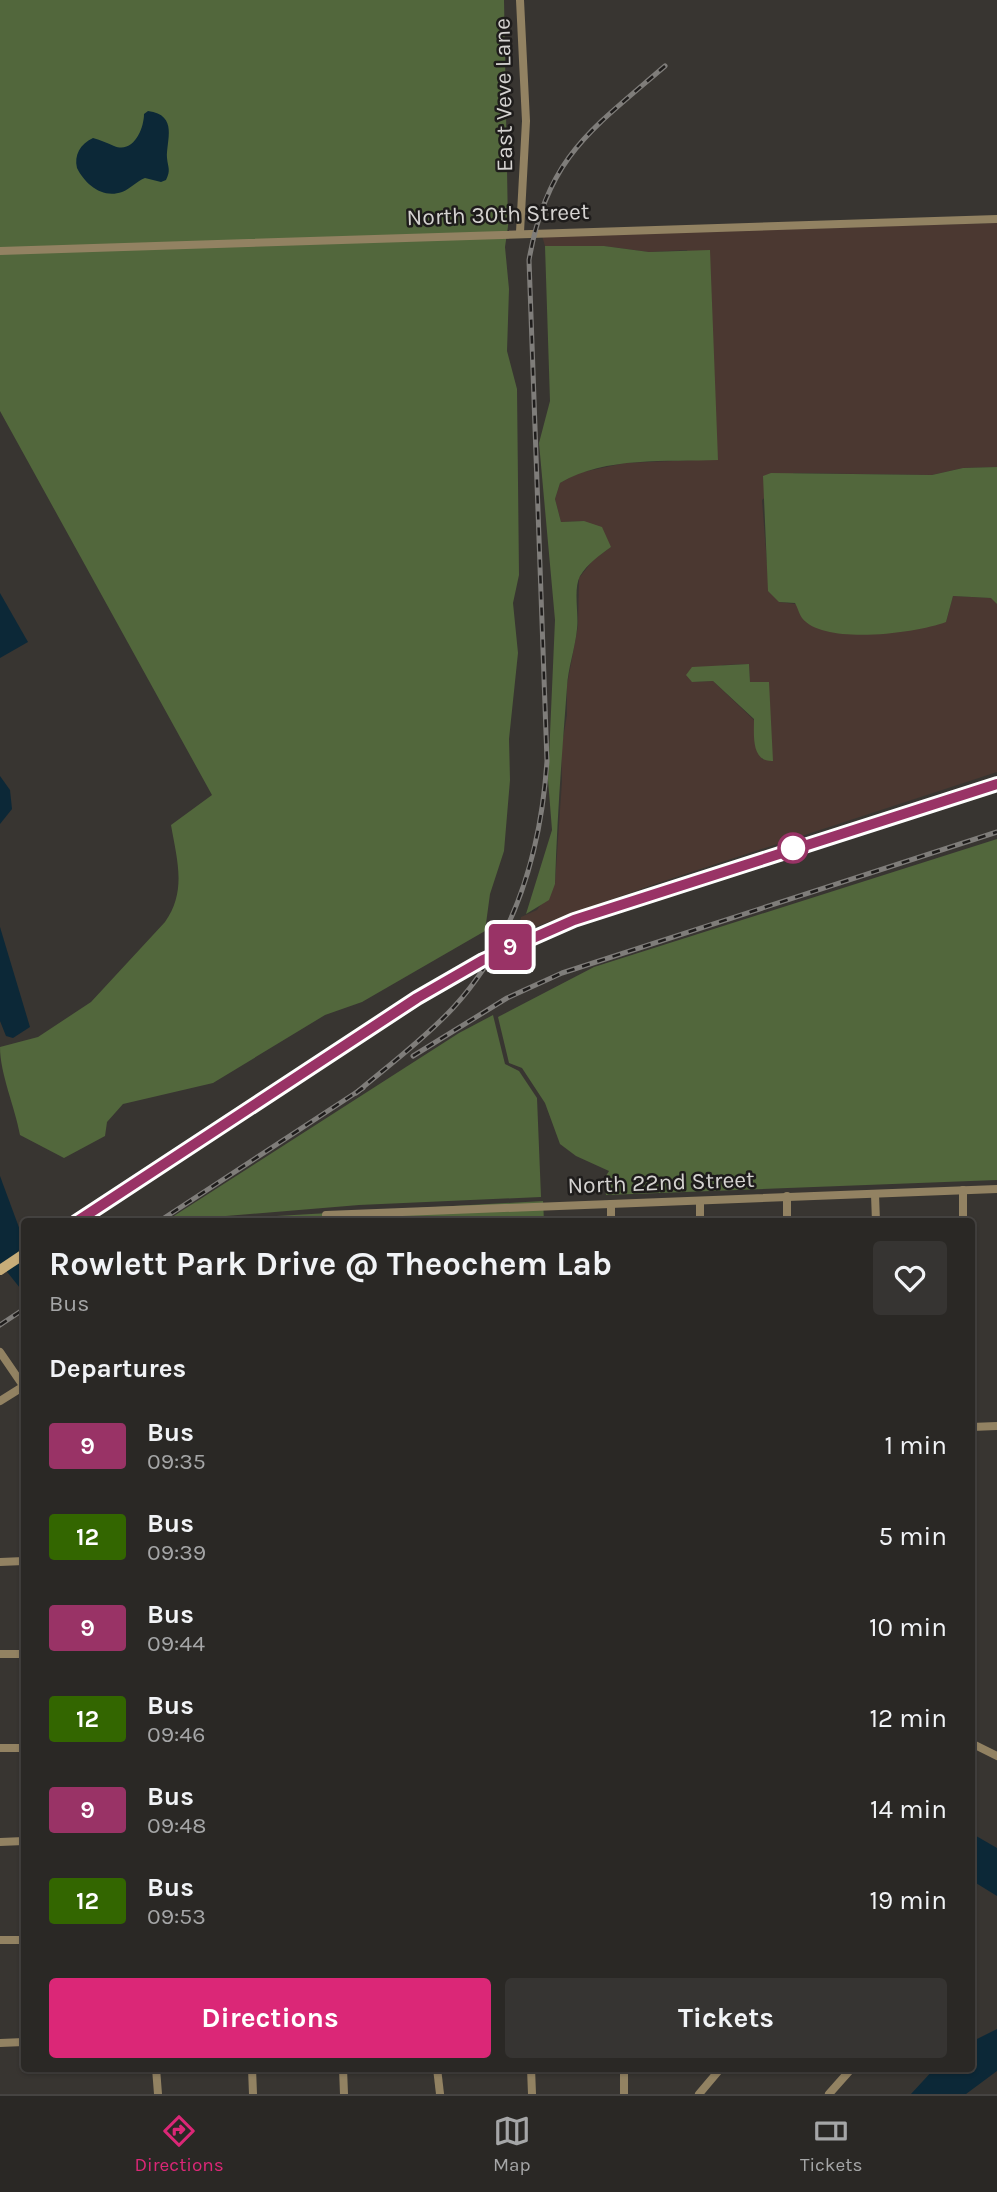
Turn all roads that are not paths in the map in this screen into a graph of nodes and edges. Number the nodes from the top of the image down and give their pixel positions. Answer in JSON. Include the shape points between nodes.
{"nodes":[{"id":1,"x":520,"y":0,"type":"edge"},
{"id":2,"x":997,"y":219,"type":"edge"},
{"id":3,"x":520,"y":232,"type":"junction"},
{"id":4,"x":0,"y":251,"type":"edge"},
{"id":5,"x":997,"y":784,"type":"edge"},
{"id":6,"x":997,"y":1189,"type":"edge"},
{"id":7,"x":963,"y":1190,"type":"junction"},
{"id":8,"x":875,"y":1194,"type":"junction"},
{"id":9,"x":787,"y":1196,"type":"junction"},
{"id":10,"x":700,"y":1201,"type":"junction"},
{"id":11,"x":611,"y":1204,"type":"junction"},
{"id":12,"x":326,"y":1215,"type":"dead end"},
{"id":13,"x":82,"y":1218,"type":"edge"},
{"id":14,"x":611,"y":1218,"type":"edge"},
{"id":15,"x":700,"y":1218,"type":"edge"},
{"id":16,"x":788,"y":1218,"type":"edge"},
{"id":17,"x":876,"y":1218,"type":"edge"},
{"id":18,"x":964,"y":1218,"type":"edge"},
{"id":19,"x":21,"y":1256,"type":"edge"},
{"id":20,"x":0,"y":1270,"type":"edge"},
{"id":21,"x":0,"y":1352,"type":"edge"},
{"id":22,"x":21,"y":1382,"type":"edge"},
{"id":23,"x":21,"y":1388,"type":"edge"},
{"id":24,"x":0,"y":1401,"type":"edge"},
{"id":25,"x":997,"y":1426,"type":"edge"},
{"id":26,"x":975,"y":1427,"type":"edge"},
{"id":27,"x":21,"y":1561,"type":"edge"},
{"id":28,"x":0,"y":1562,"type":"edge"},
{"id":29,"x":0,"y":1654,"type":"edge"},
{"id":30,"x":21,"y":1654,"type":"edge"},
{"id":31,"x":975,"y":1745,"type":"edge"},
{"id":32,"x":0,"y":1748,"type":"edge"},
{"id":33,"x":21,"y":1748,"type":"edge"},
{"id":34,"x":997,"y":1756,"type":"edge"},
{"id":35,"x":21,"y":1841,"type":"edge"},
{"id":36,"x":0,"y":1842,"type":"edge"},
{"id":37,"x":0,"y":1940,"type":"edge"},
{"id":38,"x":21,"y":1940,"type":"edge"},
{"id":39,"x":21,"y":2042,"type":"edge"},
{"id":40,"x":0,"y":2043,"type":"edge"},
{"id":41,"x":156,"y":2072,"type":"edge"},
{"id":42,"x":252,"y":2072,"type":"edge"},
{"id":43,"x":343,"y":2072,"type":"edge"},
{"id":44,"x":437,"y":2072,"type":"edge"},
{"id":45,"x":531,"y":2072,"type":"edge"},
{"id":46,"x":624,"y":2072,"type":"edge"},
{"id":47,"x":718,"y":2072,"type":"edge"},
{"id":48,"x":848,"y":2072,"type":"edge"},
{"id":49,"x":158,"y":2094,"type":"edge"},
{"id":50,"x":253,"y":2094,"type":"edge"},
{"id":51,"x":344,"y":2094,"type":"edge"},
{"id":52,"x":440,"y":2094,"type":"edge"},
{"id":53,"x":532,"y":2094,"type":"edge"},
{"id":54,"x":625,"y":2094,"type":"edge"},
{"id":55,"x":699,"y":2094,"type":"edge"},
{"id":56,"x":829,"y":2094,"type":"edge"}],
"edges":[{"from":1,"to":3,"type":"street","name":"East Veve Lane","via":[[526,121]]},
{"from":2,"to":3,"type":"street","name":"North 30th Street"},
{"from":3,"to":4,"type":"street","name":"North 30th Street"},
{"from":5,"to":13,"type":"street","via":[[574,920],[514,945],[417,998]]},
{"from":6,"to":7,"type":"street","name":"North 22nd Street"},
{"from":7,"to":8,"type":"street","name":"North 22nd Street"},
{"from":7,"to":18,"type":"street"},
{"from":8,"to":9,"type":"street","name":"North 22nd Street"},
{"from":8,"to":17,"type":"street"},
{"from":9,"to":10,"type":"street","name":"North 22nd Street"},
{"from":9,"to":16,"type":"street"},
{"from":10,"to":11,"type":"street","name":"North 22nd Street"},
{"from":10,"to":15,"type":"street"},
{"from":11,"to":12,"type":"street","name":"North 22nd Street"},
{"from":11,"to":14,"type":"street"},
{"from":19,"to":20,"type":"street"},
{"from":21,"to":22,"type":"street"},
{"from":23,"to":24,"type":"street"},
{"from":25,"to":26,"type":"street"},
{"from":27,"to":28,"type":"street"},
{"from":29,"to":30,"type":"street"},
{"from":31,"to":34,"type":"street"},
{"from":32,"to":33,"type":"street"},
{"from":35,"to":36,"type":"street"},
{"from":37,"to":38,"type":"street"},
{"from":39,"to":40,"type":"street"},
{"from":41,"to":49,"type":"street"},
{"from":42,"to":50,"type":"street"},
{"from":43,"to":51,"type":"street"},
{"from":44,"to":52,"type":"street"},
{"from":45,"to":53,"type":"street"},
{"from":46,"to":54,"type":"street"},
{"from":47,"to":55,"type":"street"},
{"from":48,"to":56,"type":"street"}]}
